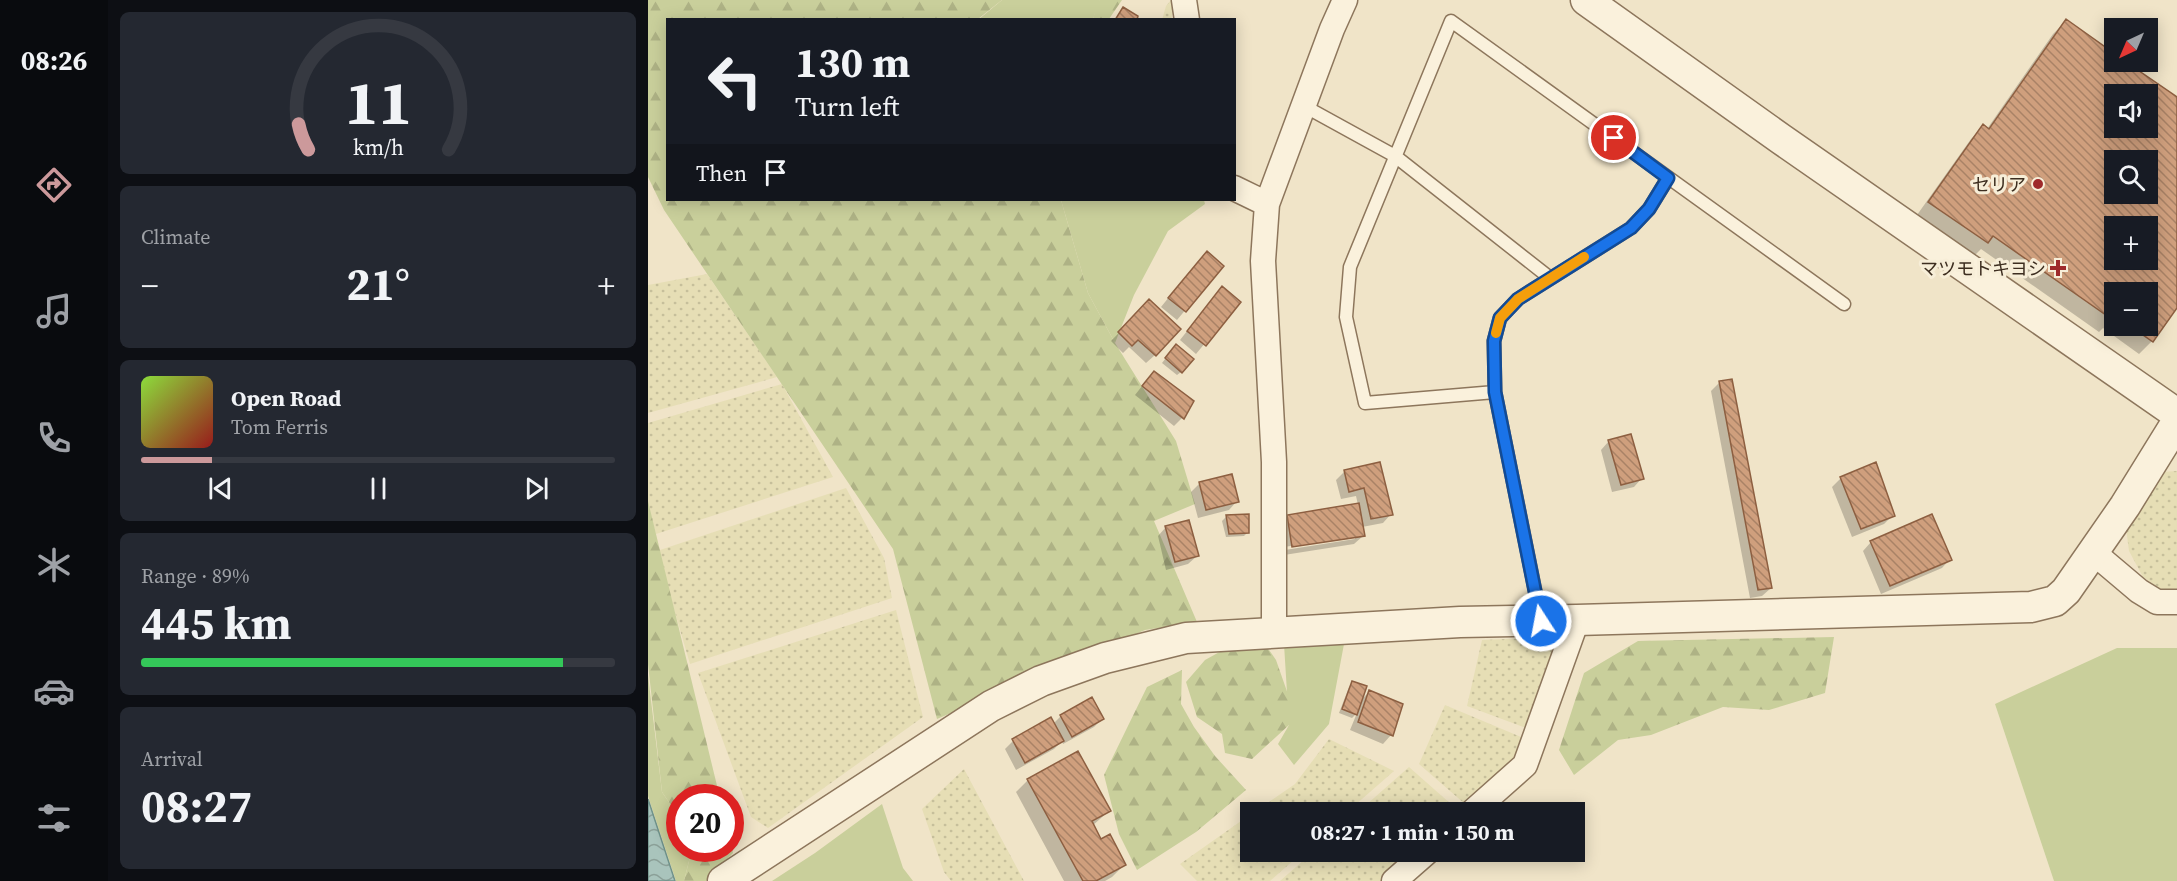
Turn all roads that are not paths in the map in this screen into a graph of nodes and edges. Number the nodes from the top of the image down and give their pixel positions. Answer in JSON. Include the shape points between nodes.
{"nodes":[{"id":1,"x":1184,"y":0,"type":"edge"},
{"id":2,"x":1345,"y":0,"type":"edge"},
{"id":3,"x":1586,"y":0,"type":"edge"},
{"id":4,"x":1187,"y":18,"type":"edge"},
{"id":5,"x":1304,"y":106,"type":"junction"},
{"id":6,"x":1395,"y":156,"type":"junction"},
{"id":7,"x":1668,"y":178,"type":"junction"},
{"id":8,"x":1236,"y":189,"type":"edge"},
{"id":9,"x":1268,"y":204,"type":"junction"},
{"id":10,"x":1550,"y":278,"type":"junction"},
{"id":11,"x":1844,"y":304,"type":"dead end"},
{"id":12,"x":1495,"y":392,"type":"junction"},
{"id":13,"x":2177,"y":414,"type":"edge"},
{"id":14,"x":2177,"y":422,"type":"edge"},
{"id":15,"x":2094,"y":553,"type":"junction"},
{"id":16,"x":2177,"y":603,"type":"edge"},
{"id":17,"x":1577,"y":620,"type":"junction"},
{"id":18,"x":1541,"y":621,"type":"junction"},
{"id":19,"x":1274,"y":634,"type":"junction"},
{"id":20,"x":1483,"y":802,"type":"edge"},
{"id":21,"x":1416,"y":862,"type":"edge"},
{"id":22,"x":723,"y":881,"type":"edge"},
{"id":23,"x":1394,"y":881,"type":"edge"}],
"edges":[{"from":1,"to":4,"type":"street"},
{"from":2,"to":5,"type":"street"},
{"from":3,"to":13,"type":"street"},
{"from":5,"to":6,"type":"lane"},
{"from":5,"to":9,"type":"street"},
{"from":6,"to":7,"type":"lane","via":[[1451,21]]},
{"from":6,"to":10,"type":"lane"},
{"from":6,"to":12,"type":"lane","via":[[1350,267],[1346,317],[1365,403]]},
{"from":7,"to":10,"type":"lane","via":[[1649,209],[1631,228]]},
{"from":7,"to":11,"type":"lane"},
{"from":8,"to":9,"type":"street"},
{"from":9,"to":19,"type":"street","via":[[1263,261],[1274,462]]},
{"from":10,"to":12,"type":"lane","via":[[1518,299],[1500,318],[1494,341]]},
{"from":12,"to":18,"type":"lane"},
{"from":14,"to":15,"type":"street"},
{"from":15,"to":16,"type":"street","via":[[2157,602]]},
{"from":15,"to":17,"type":"street","via":[[2055,601],[2031,607]]},
{"from":17,"to":18,"type":"street"},
{"from":17,"to":20,"type":"street","via":[[1525,765]]},
{"from":18,"to":19,"type":"street"},
{"from":19,"to":22,"type":"street","via":[[1186,638],[1105,658],[1041,681],[991,706]]},
{"from":21,"to":23,"type":"street"}]}
